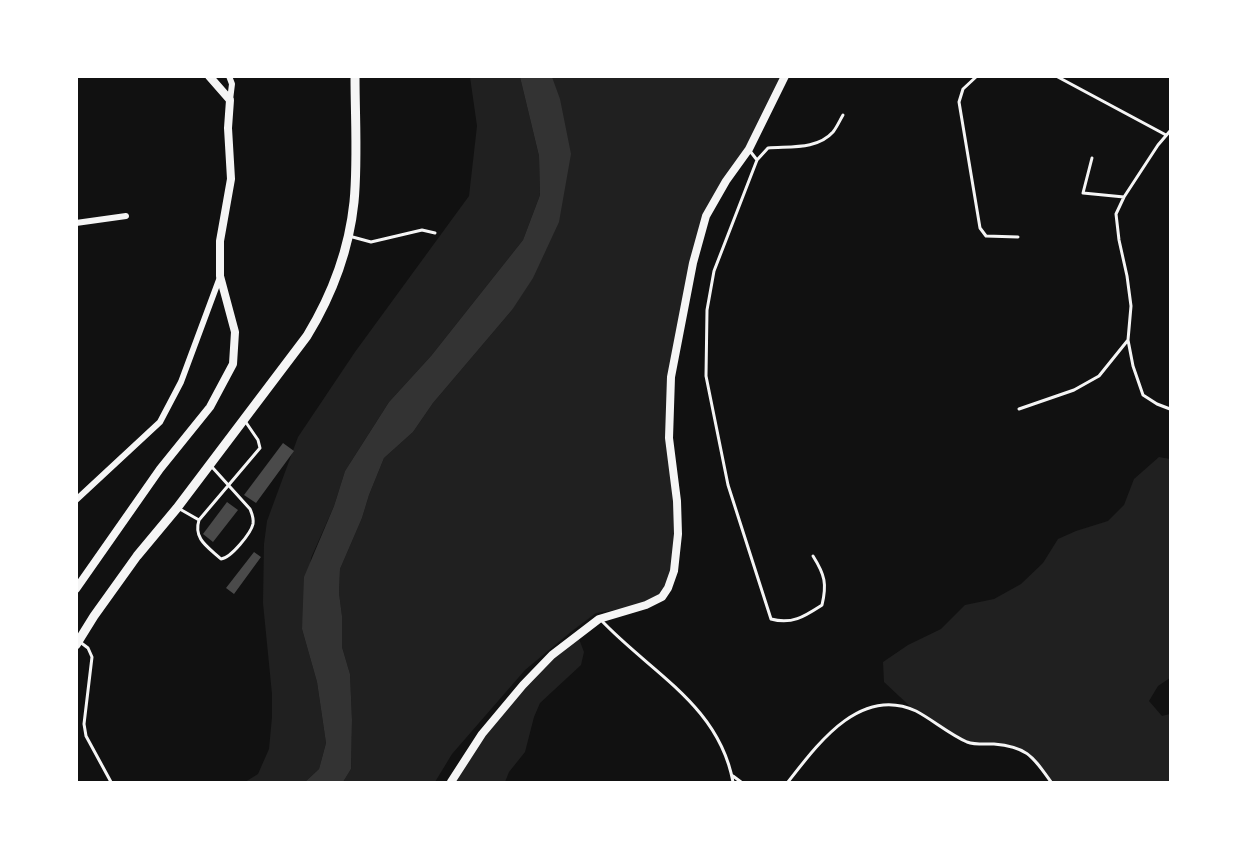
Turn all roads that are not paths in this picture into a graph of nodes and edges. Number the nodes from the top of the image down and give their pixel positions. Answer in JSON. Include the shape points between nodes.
{"nodes":[{"id":1,"x":209,"y":76,"type":"edge"},
{"id":2,"x":229,"y":76,"type":"edge"},
{"id":3,"x":356,"y":76,"type":"edge"},
{"id":4,"x":785,"y":76,"type":"edge"},
{"id":5,"x":977,"y":76,"type":"edge"},
{"id":6,"x":1056,"y":76,"type":"edge"},
{"id":7,"x":230,"y":100,"type":"junction"},
{"id":8,"x":843,"y":115,"type":"dead end"},
{"id":9,"x":1170,"y":131,"type":"edge"},
{"id":10,"x":1166,"y":135,"type":"junction"},
{"id":11,"x":749,"y":149,"type":"junction"},
{"id":12,"x":1092,"y":158,"type":"dead end"},
{"id":13,"x":757,"y":160,"type":"junction"},
{"id":14,"x":1124,"y":197,"type":"junction"},
{"id":15,"x":126,"y":216,"type":"dead end"},
{"id":16,"x":76,"y":223,"type":"edge"},
{"id":17,"x":435,"y":233,"type":"dead end"},
{"id":18,"x":349,"y":236,"type":"junction"},
{"id":19,"x":1017,"y":237,"type":"dead end"},
{"id":20,"x":220,"y":276,"type":"junction"},
{"id":21,"x":1128,"y":340,"type":"junction"},
{"id":22,"x":1019,"y":409,"type":"dead end"},
{"id":23,"x":1170,"y":409,"type":"edge"},
{"id":24,"x":244,"y":419,"type":"junction"},
{"id":25,"x":210,"y":464,"type":"junction"},
{"id":26,"x":229,"y":485,"type":"junction"},
{"id":27,"x":76,"y":500,"type":"edge"},
{"id":28,"x":177,"y":507,"type":"junction"},
{"id":29,"x":199,"y":520,"type":"junction"},
{"id":30,"x":813,"y":556,"type":"dead end"},
{"id":31,"x":76,"y":589,"type":"edge"},
{"id":32,"x":600,"y":619,"type":"junction"},
{"id":33,"x":78,"y":643,"type":"edge"},
{"id":34,"x":732,"y":775,"type":"junction"},
{"id":35,"x":111,"y":783,"type":"edge"},
{"id":36,"x":451,"y":783,"type":"edge"},
{"id":37,"x":734,"y":783,"type":"edge"},
{"id":38,"x":741,"y":783,"type":"edge"},
{"id":39,"x":788,"y":783,"type":"edge"},
{"id":40,"x":1052,"y":783,"type":"edge"}],
"edges":[{"from":1,"to":7,"type":"main road"},
{"from":2,"to":7,"type":"street"},
{"from":3,"to":18,"type":"highway","via":[[354,200]]},
{"from":4,"to":11,"type":"main road"},
{"from":5,"to":19,"type":"lane","via":[[963,89],[959,102],[980,228],[986,236]]},
{"from":6,"to":10,"type":"lane"},
{"from":7,"to":20,"type":"main road","via":[[231,179],[220,241]]},
{"from":8,"to":13,"type":"lane","via":[[832,132],[815,143],[768,148]]},
{"from":9,"to":10,"type":"lane"},
{"from":10,"to":14,"type":"lane"},
{"from":11,"to":13,"type":"lane"},
{"from":11,"to":32,"type":"main road","via":[[706,216],[670,377],[669,438],[678,534],[674,571],[662,597]]},
{"from":12,"to":14,"type":"lane","via":[[1083,194]]},
{"from":13,"to":30,"type":"lane","via":[[714,271],[707,309],[706,376],[728,485],[771,619],[784,623],[801,619],[822,605],[826,589],[822,570]]},
{"from":14,"to":21,"type":"lane","via":[[1116,214],[1131,306]]},
{"from":15,"to":16,"type":"street"},
{"from":17,"to":18,"type":"lane","via":[[422,230],[370,242]]},
{"from":18,"to":24,"type":"highway","via":[[323,310]]},
{"from":20,"to":27,"type":"street","via":[[181,382],[160,422]]},
{"from":20,"to":31,"type":"main road","via":[[235,332],[233,364],[210,407],[160,469]]},
{"from":21,"to":22,"type":"lane","via":[[1099,376],[1074,390]]},
{"from":21,"to":23,"type":"lane","via":[[1143,395]]},
{"from":24,"to":25,"type":"highway"},
{"from":24,"to":26,"type":"lane","via":[[260,448]]},
{"from":25,"to":26,"type":"lane"},
{"from":25,"to":28,"type":"highway"},
{"from":26,"to":29,"type":"lane"},
{"from":26,"to":29,"type":"lane","via":[[253,517],[253,525],[229,556],[221,559],[198,538]]},
{"from":28,"to":29,"type":"lane"},
{"from":28,"to":33,"type":"highway","via":[[119,580]]},
{"from":32,"to":34,"type":"lane","via":[[702,713],[728,758]]},
{"from":32,"to":36,"type":"main road","via":[[552,655],[523,685],[482,734]]},
{"from":33,"to":35,"type":"lane","via":[[88,648],[92,657],[86,736]]},
{"from":34,"to":37,"type":"lane"},
{"from":34,"to":38,"type":"lane"},
{"from":39,"to":40,"type":"lane","via":[[843,720],[867,708],[888,704],[914,710],[968,742],[1007,746],[1031,755]]}]}
